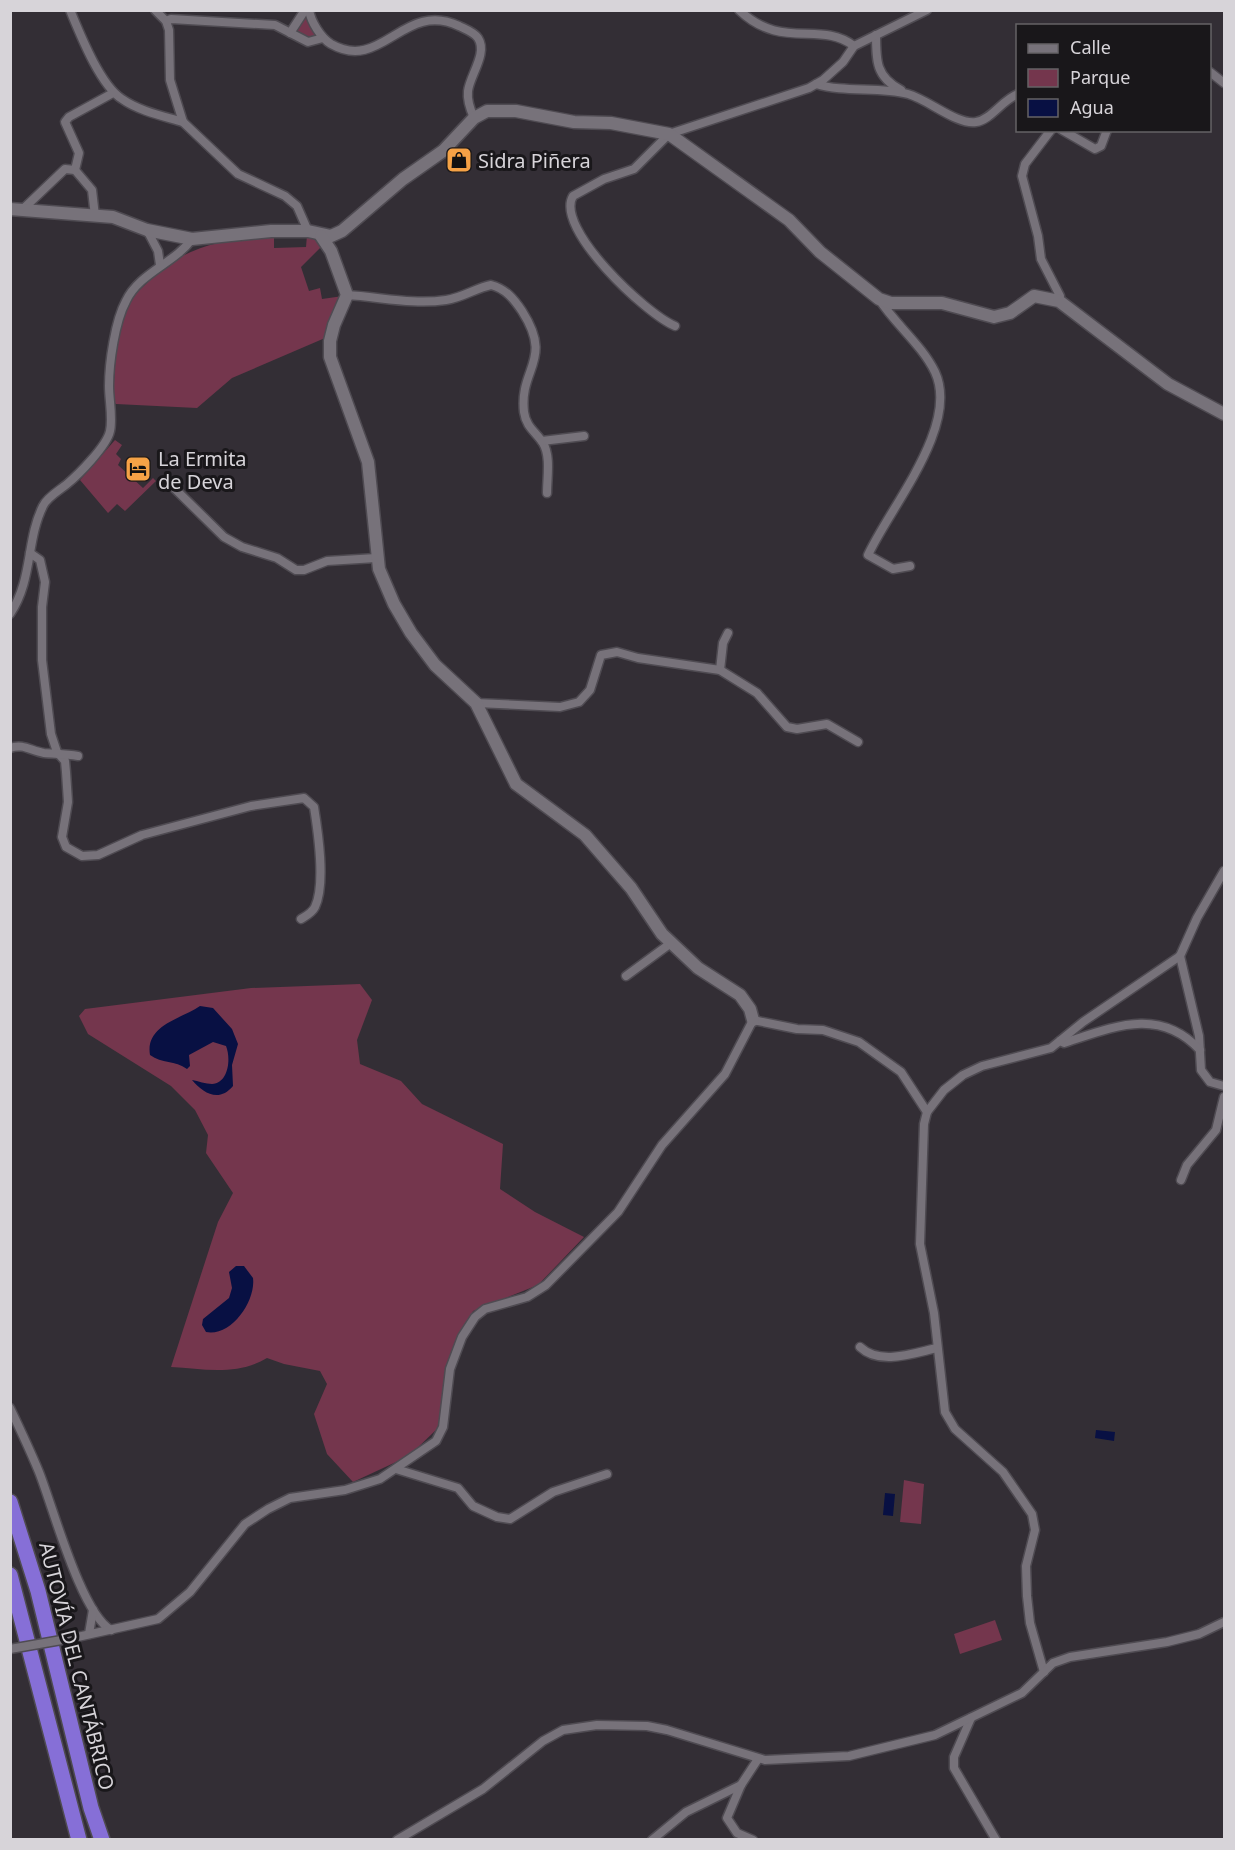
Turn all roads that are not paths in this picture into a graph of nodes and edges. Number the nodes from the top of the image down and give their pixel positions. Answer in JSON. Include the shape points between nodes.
{"nodes":[{"id":1,"x":70,"y":10,"type":"edge"},
{"id":2,"x":155,"y":10,"type":"edge"},
{"id":3,"x":307,"y":10,"type":"edge"},
{"id":4,"x":739,"y":10,"type":"edge"},
{"id":5,"x":927,"y":10,"type":"edge"},
{"id":6,"x":166,"y":21,"type":"junction"},
{"id":7,"x":290,"y":33,"type":"junction"},
{"id":8,"x":876,"y":35,"type":"junction"},
{"id":9,"x":323,"y":38,"type":"junction"},
{"id":10,"x":854,"y":46,"type":"junction"},
{"id":11,"x":1211,"y":73,"type":"edge"},
{"id":12,"x":1224,"y":83,"type":"edge"},
{"id":13,"x":816,"y":84,"type":"junction"},
{"id":14,"x":113,"y":93,"type":"junction"},
{"id":15,"x":910,"y":94,"type":"junction"},
{"id":16,"x":1016,"y":94,"type":"edge"},
{"id":17,"x":474,"y":118,"type":"junction"},
{"id":18,"x":183,"y":122,"type":"junction"},
{"id":19,"x":1049,"y":132,"type":"edge"},
{"id":20,"x":1065,"y":132,"type":"edge"},
{"id":21,"x":1106,"y":132,"type":"edge"},
{"id":22,"x":669,"y":134,"type":"junction"},
{"id":23,"x":75,"y":170,"type":"junction"},
{"id":24,"x":16,"y":209,"type":"edge"},
{"id":25,"x":95,"y":216,"type":"junction"},
{"id":26,"x":147,"y":230,"type":"junction"},
{"id":27,"x":308,"y":231,"type":"junction"},
{"id":28,"x":321,"y":236,"type":"junction"},
{"id":29,"x":192,"y":239,"type":"junction"},
{"id":30,"x":160,"y":265,"type":"junction"},
{"id":31,"x":348,"y":295,"type":"junction"},
{"id":32,"x":879,"y":299,"type":"junction"},
{"id":33,"x":1059,"y":301,"type":"junction"},
{"id":34,"x":675,"y":326,"type":"dead end"},
{"id":35,"x":1224,"y":414,"type":"edge"},
{"id":36,"x":584,"y":436,"type":"dead end"},
{"id":37,"x":542,"y":441,"type":"junction"},
{"id":38,"x":166,"y":480,"type":"dead end"},
{"id":39,"x":547,"y":493,"type":"dead end"},
{"id":40,"x":30,"y":553,"type":"junction"},
{"id":41,"x":376,"y":558,"type":"junction"},
{"id":42,"x":910,"y":566,"type":"dead end"},
{"id":43,"x":10,"y":614,"type":"edge"},
{"id":44,"x":728,"y":633,"type":"dead end"},
{"id":45,"x":720,"y":670,"type":"junction"},
{"id":46,"x":476,"y":703,"type":"junction"},
{"id":47,"x":858,"y":742,"type":"dead end"},
{"id":48,"x":10,"y":748,"type":"edge"},
{"id":49,"x":57,"y":752,"type":"junction"},
{"id":50,"x":78,"y":756,"type":"dead end"},
{"id":51,"x":1224,"y":871,"type":"edge"},
{"id":52,"x":301,"y":919,"type":"dead end"},
{"id":53,"x":670,"y":943,"type":"junction"},
{"id":54,"x":1180,"y":956,"type":"junction"},
{"id":55,"x":626,"y":976,"type":"dead end"},
{"id":56,"x":753,"y":1020,"type":"junction"},
{"id":57,"x":1060,"y":1041,"type":"junction"},
{"id":58,"x":1200,"y":1050,"type":"junction"},
{"id":59,"x":1224,"y":1086,"type":"edge"},
{"id":60,"x":1224,"y":1092,"type":"edge"},
{"id":61,"x":1224,"y":1097,"type":"edge"},
{"id":62,"x":927,"y":1112,"type":"junction"},
{"id":63,"x":1181,"y":1180,"type":"dead end"},
{"id":64,"x":860,"y":1347,"type":"dead end"},
{"id":65,"x":937,"y":1348,"type":"junction"},
{"id":66,"x":10,"y":1408,"type":"edge"},
{"id":67,"x":396,"y":1469,"type":"junction"},
{"id":68,"x":607,"y":1474,"type":"dead end"},
{"id":69,"x":10,"y":1502,"type":"edge"},
{"id":70,"x":10,"y":1575,"type":"edge"},
{"id":71,"x":93,"y":1610,"type":"junction"},
{"id":72,"x":1224,"y":1622,"type":"edge"},
{"id":73,"x":111,"y":1630,"type":"junction"},
{"id":74,"x":89,"y":1634,"type":"junction"},
{"id":75,"x":10,"y":1649,"type":"edge"},
{"id":76,"x":1044,"y":1672,"type":"junction"},
{"id":77,"x":970,"y":1718,"type":"junction"},
{"id":78,"x":758,"y":1759,"type":"junction"},
{"id":79,"x":741,"y":1785,"type":"junction"},
{"id":80,"x":79,"y":1839,"type":"edge"},
{"id":81,"x":102,"y":1839,"type":"edge"},
{"id":82,"x":397,"y":1839,"type":"edge"},
{"id":83,"x":652,"y":1839,"type":"edge"},
{"id":84,"x":753,"y":1839,"type":"edge"},
{"id":85,"x":996,"y":1839,"type":"edge"}],
"edges":[{"from":1,"to":14,"type":"street","via":[[87,51]]},
{"from":2,"to":6,"type":"street"},
{"from":3,"to":7,"type":"street"},
{"from":3,"to":9,"type":"street"},
{"from":4,"to":10,"type":"street","via":[[771,32],[830,36]]},
{"from":5,"to":8,"type":"street"},
{"from":6,"to":7,"type":"street","via":[[275,25]]},
{"from":6,"to":18,"type":"street","via":[[170,80]]},
{"from":7,"to":9,"type":"street","via":[[308,42]]},
{"from":8,"to":10,"type":"street"},
{"from":8,"to":15,"type":"street","via":[[880,74]]},
{"from":9,"to":17,"type":"street","via":[[348,51],[366,49],[416,21],[448,20],[472,33],[481,46],[468,93]]},
{"from":10,"to":13,"type":"street","via":[[843,62]]},
{"from":11,"to":12,"type":"street"},
{"from":13,"to":15,"type":"street"},
{"from":13,"to":22,"type":"street"},
{"from":14,"to":18,"type":"street","via":[[140,108]]},
{"from":14,"to":23,"type":"street","via":[[65,122],[79,153]]},
{"from":15,"to":16,"type":"street","via":[[972,123],[984,119]]},
{"from":17,"to":22,"type":"street","via":[[487,111],[516,111]]},
{"from":17,"to":28,"type":"street","via":[[443,151],[342,231]]},
{"from":18,"to":27,"type":"street","via":[[238,174],[285,196],[297,206]]},
{"from":19,"to":33,"type":"street","via":[[1025,164],[1022,176],[1041,259]]},
{"from":20,"to":21,"type":"street","via":[[1095,149],[1101,146]]},
{"from":22,"to":32,"type":"street","via":[[789,220],[819,252]]},
{"from":22,"to":34,"type":"street","via":[[639,166],[579,191],[569,207],[574,224],[612,277],[651,312]]},
{"from":23,"to":24,"type":"street","via":[[64,169]]},
{"from":23,"to":25,"type":"street","via":[[92,190]]},
{"from":24,"to":25,"type":"street"},
{"from":25,"to":26,"type":"street","via":[[126,220]]},
{"from":26,"to":29,"type":"street"},
{"from":26,"to":30,"type":"street"},
{"from":27,"to":28,"type":"street"},
{"from":27,"to":29,"type":"street"},
{"from":28,"to":31,"type":"street"},
{"from":29,"to":30,"type":"street","via":[[185,249]]},
{"from":30,"to":40,"type":"street","via":[[132,291],[121,312],[109,383],[110,431],[106,440],[43,506]]},
{"from":31,"to":37,"type":"street","via":[[383,296],[408,302],[446,301],[491,285],[504,290],[535,334],[537,344],[524,409],[526,422]]},
{"from":31,"to":41,"type":"street","via":[[334,325],[330,357],[368,462]]},
{"from":32,"to":33,"type":"street","via":[[891,303],[942,303],[994,318],[1010,313],[1034,296]]},
{"from":32,"to":42,"type":"street","via":[[931,365],[939,383],[941,406],[912,482],[868,555],[894,569]]},
{"from":33,"to":35,"type":"street","via":[[1168,384]]},
{"from":36,"to":37,"type":"street"},
{"from":37,"to":39,"type":"street","via":[[547,460]]},
{"from":38,"to":41,"type":"street","via":[[224,537],[296,570],[337,559]]},
{"from":40,"to":43,"type":"street","via":[[23,592]]},
{"from":40,"to":49,"type":"street","via":[[40,560],[45,582],[42,660],[51,734]]},
{"from":41,"to":46,"type":"street","via":[[394,604],[411,633],[435,665]]},
{"from":44,"to":45,"type":"street"},
{"from":45,"to":46,"type":"street","via":[[604,652],[590,690],[579,702],[560,707]]},
{"from":45,"to":47,"type":"street","via":[[757,693],[787,727],[827,724]]},
{"from":46,"to":53,"type":"street","via":[[516,783],[533,799],[559,813],[592,843],[631,888],[650,920]]},
{"from":48,"to":49,"type":"street"},
{"from":49,"to":50,"type":"street"},
{"from":49,"to":52,"type":"street","via":[[65,761],[68,791],[62,837],[66,847],[82,856],[98,855],[142,835],[177,825],[251,806],[304,798],[314,807],[320,871],[316,906]]},
{"from":51,"to":54,"type":"street"},
{"from":53,"to":55,"type":"street"},
{"from":53,"to":56,"type":"street","via":[[698,968],[740,994]]},
{"from":54,"to":57,"type":"street"},
{"from":54,"to":58,"type":"street"},
{"from":56,"to":62,"type":"street","via":[[823,1030],[858,1042],[901,1072]]},
{"from":56,"to":67,"type":"street","via":[[725,1074],[662,1145],[618,1212],[546,1285],[527,1297],[485,1309],[475,1317],[462,1337],[450,1369],[444,1427],[427,1449]]},
{"from":57,"to":58,"type":"street","via":[[1149,1022],[1186,1038]]},
{"from":57,"to":62,"type":"street","via":[[1035,1054],[1004,1059],[963,1075],[944,1090]]},
{"from":58,"to":59,"type":"street","via":[[1203,1075],[1215,1085]]},
{"from":59,"to":60,"type":"street"},
{"from":61,"to":63,"type":"street","via":[[1216,1130],[1187,1165]]},
{"from":62,"to":65,"type":"street","via":[[920,1244]]},
{"from":64,"to":65,"type":"street","via":[[884,1357]]},
{"from":65,"to":76,"type":"street","via":[[948,1420],[1003,1472],[1032,1514],[1035,1530],[1026,1566],[1027,1596]]},
{"from":66,"to":71,"type":"street","via":[[39,1470]]},
{"from":67,"to":68,"type":"street","via":[[458,1488],[473,1506],[510,1519],[554,1492]]},
{"from":67,"to":73,"type":"street","via":[[360,1486],[290,1498],[268,1509],[245,1524],[177,1604],[158,1619]]},
{"from":69,"to":81,"type":"highway","name":"AUTOVÍA DEL CANTÁBRICO","via":[[38,1591]]},
{"from":70,"to":80,"type":"highway"},
{"from":71,"to":73,"type":"street","via":[[101,1624]]},
{"from":71,"to":74,"type":"street"},
{"from":72,"to":76,"type":"street","via":[[1199,1634],[1167,1642],[1070,1657],[1053,1663]]},
{"from":73,"to":74,"type":"street"},
{"from":74,"to":75,"type":"street","bridge":true},
{"from":76,"to":77,"type":"street","via":[[1022,1693]]},
{"from":77,"to":78,"type":"street","via":[[935,1736],[849,1756]]},
{"from":77,"to":85,"type":"street","via":[[954,1757],[954,1768]]},
{"from":78,"to":79,"type":"street"},
{"from":78,"to":82,"type":"street","via":[[647,1726],[597,1725],[563,1730],[543,1741],[483,1789]]},
{"from":79,"to":83,"type":"street","via":[[686,1812]]},
{"from":79,"to":84,"type":"street","via":[[726,1818],[733,1830]]}]}
